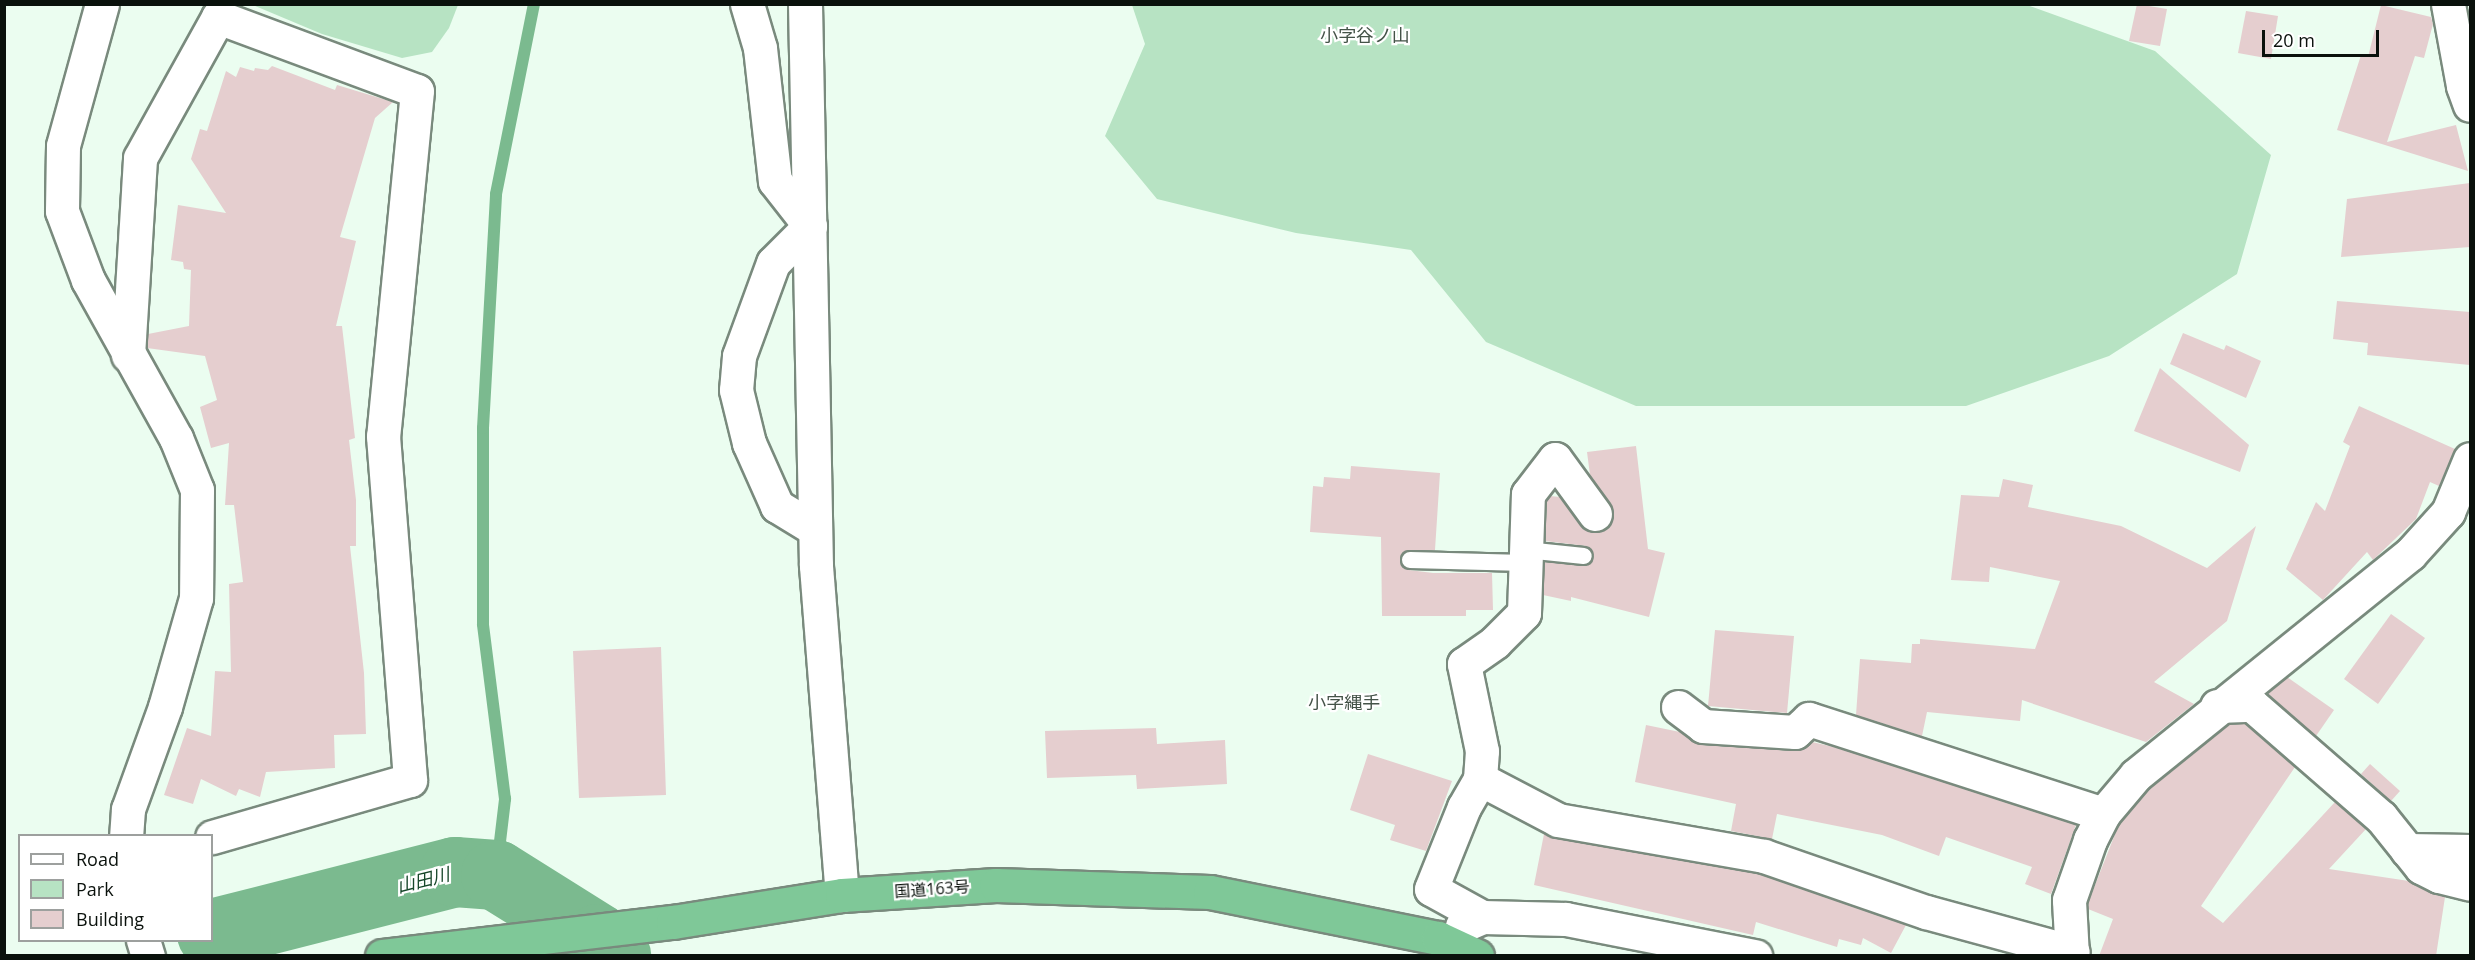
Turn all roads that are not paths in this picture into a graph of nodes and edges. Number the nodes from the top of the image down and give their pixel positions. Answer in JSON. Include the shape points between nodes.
{"nodes":[{"id":1,"x":102,"y":4,"type":"edge"},
{"id":2,"x":747,"y":4,"type":"edge"},
{"id":3,"x":805,"y":4,"type":"edge"},
{"id":4,"x":2448,"y":4,"type":"edge"},
{"id":5,"x":2470,"y":105,"type":"edge"},
{"id":6,"x":810,"y":226,"type":"junction"},
{"id":7,"x":128,"y":355,"type":"junction"},
{"id":8,"x":2470,"y":459,"type":"edge"},
{"id":9,"x":1595,"y":514,"type":"dead end"},
{"id":10,"x":815,"y":530,"type":"junction"},
{"id":11,"x":1526,"y":556,"type":"junction"},
{"id":12,"x":1584,"y":556,"type":"dead end"},
{"id":13,"x":1410,"y":560,"type":"dead end"},
{"id":14,"x":2217,"y":706,"type":"junction"},
{"id":15,"x":1678,"y":707,"type":"dead end"},
{"id":16,"x":1480,"y":778,"type":"junction"},
{"id":17,"x":2103,"y":814,"type":"junction"},
{"id":18,"x":126,"y":834,"type":"edge"},
{"id":19,"x":213,"y":837,"type":"edge"},
{"id":20,"x":2407,"y":850,"type":"junction"},
{"id":21,"x":2470,"y":851,"type":"edge"},
{"id":22,"x":2470,"y":884,"type":"edge"},
{"id":23,"x":842,"y":895,"type":"junction"},
{"id":24,"x":1482,"y":917,"type":"junction"},
{"id":25,"x":1438,"y":938,"type":"junction"},
{"id":26,"x":2073,"y":954,"type":"edge"},
{"id":27,"x":382,"y":956,"type":"edge"},
{"id":28,"x":1477,"y":956,"type":"edge"},
{"id":29,"x":1755,"y":956,"type":"edge"}],
"edges":[{"from":1,"to":7,"type":"street","via":[[63,146],[62,211],[88,280]]},
{"from":2,"to":6,"type":"street","via":[[760,48],[775,181]]},
{"from":3,"to":6,"type":"street"},
{"from":4,"to":5,"type":"street"},
{"from":6,"to":10,"type":"street"},
{"from":6,"to":10,"type":"street","via":[[773,263],[739,356],[736,390],[749,443],[777,506]]},
{"from":7,"to":18,"type":"street","via":[[176,438],[197,490],[197,537],[196,598],[165,707],[128,809]]},
{"from":7,"to":19,"type":"street","via":[[140,158],[218,17],[417,91],[383,436],[410,780]]},
{"from":8,"to":14,"type":"street","via":[[2448,512],[2410,554]]},
{"from":9,"to":11,"type":"street","via":[[1555,459],[1528,494]]},
{"from":10,"to":23,"type":"street"},
{"from":11,"to":12,"type":"lane"},
{"from":11,"to":13,"type":"lane"},
{"from":11,"to":16,"type":"street","via":[[1524,613],[1495,642],[1464,664],[1482,751]]},
{"from":14,"to":17,"type":"street","via":[[2136,775]]},
{"from":14,"to":20,"type":"street","via":[[2252,705],[2381,817]]},
{"from":15,"to":17,"type":"street","via":[[1703,726],[1795,732],[1809,719]]},
{"from":16,"to":24,"type":"street","via":[[1431,889]]},
{"from":16,"to":26,"type":"street","via":[[1558,820],[1764,856],[1926,912]]},
{"from":17,"to":26,"type":"street","via":[[2069,900]]},
{"from":20,"to":21,"type":"street"},
{"from":20,"to":22,"type":"street","via":[[2421,867]]},
{"from":23,"to":25,"type":"highway","name":"国道163号","via":[[996,885],[1210,892]]},
{"from":23,"to":27,"type":"highway","name":"国道163号","via":[[673,922]]},
{"from":24,"to":25,"type":"street"},
{"from":24,"to":29,"type":"street","via":[[1566,919]]},
{"from":25,"to":28,"type":"highway","name":"国道163号"}]}
